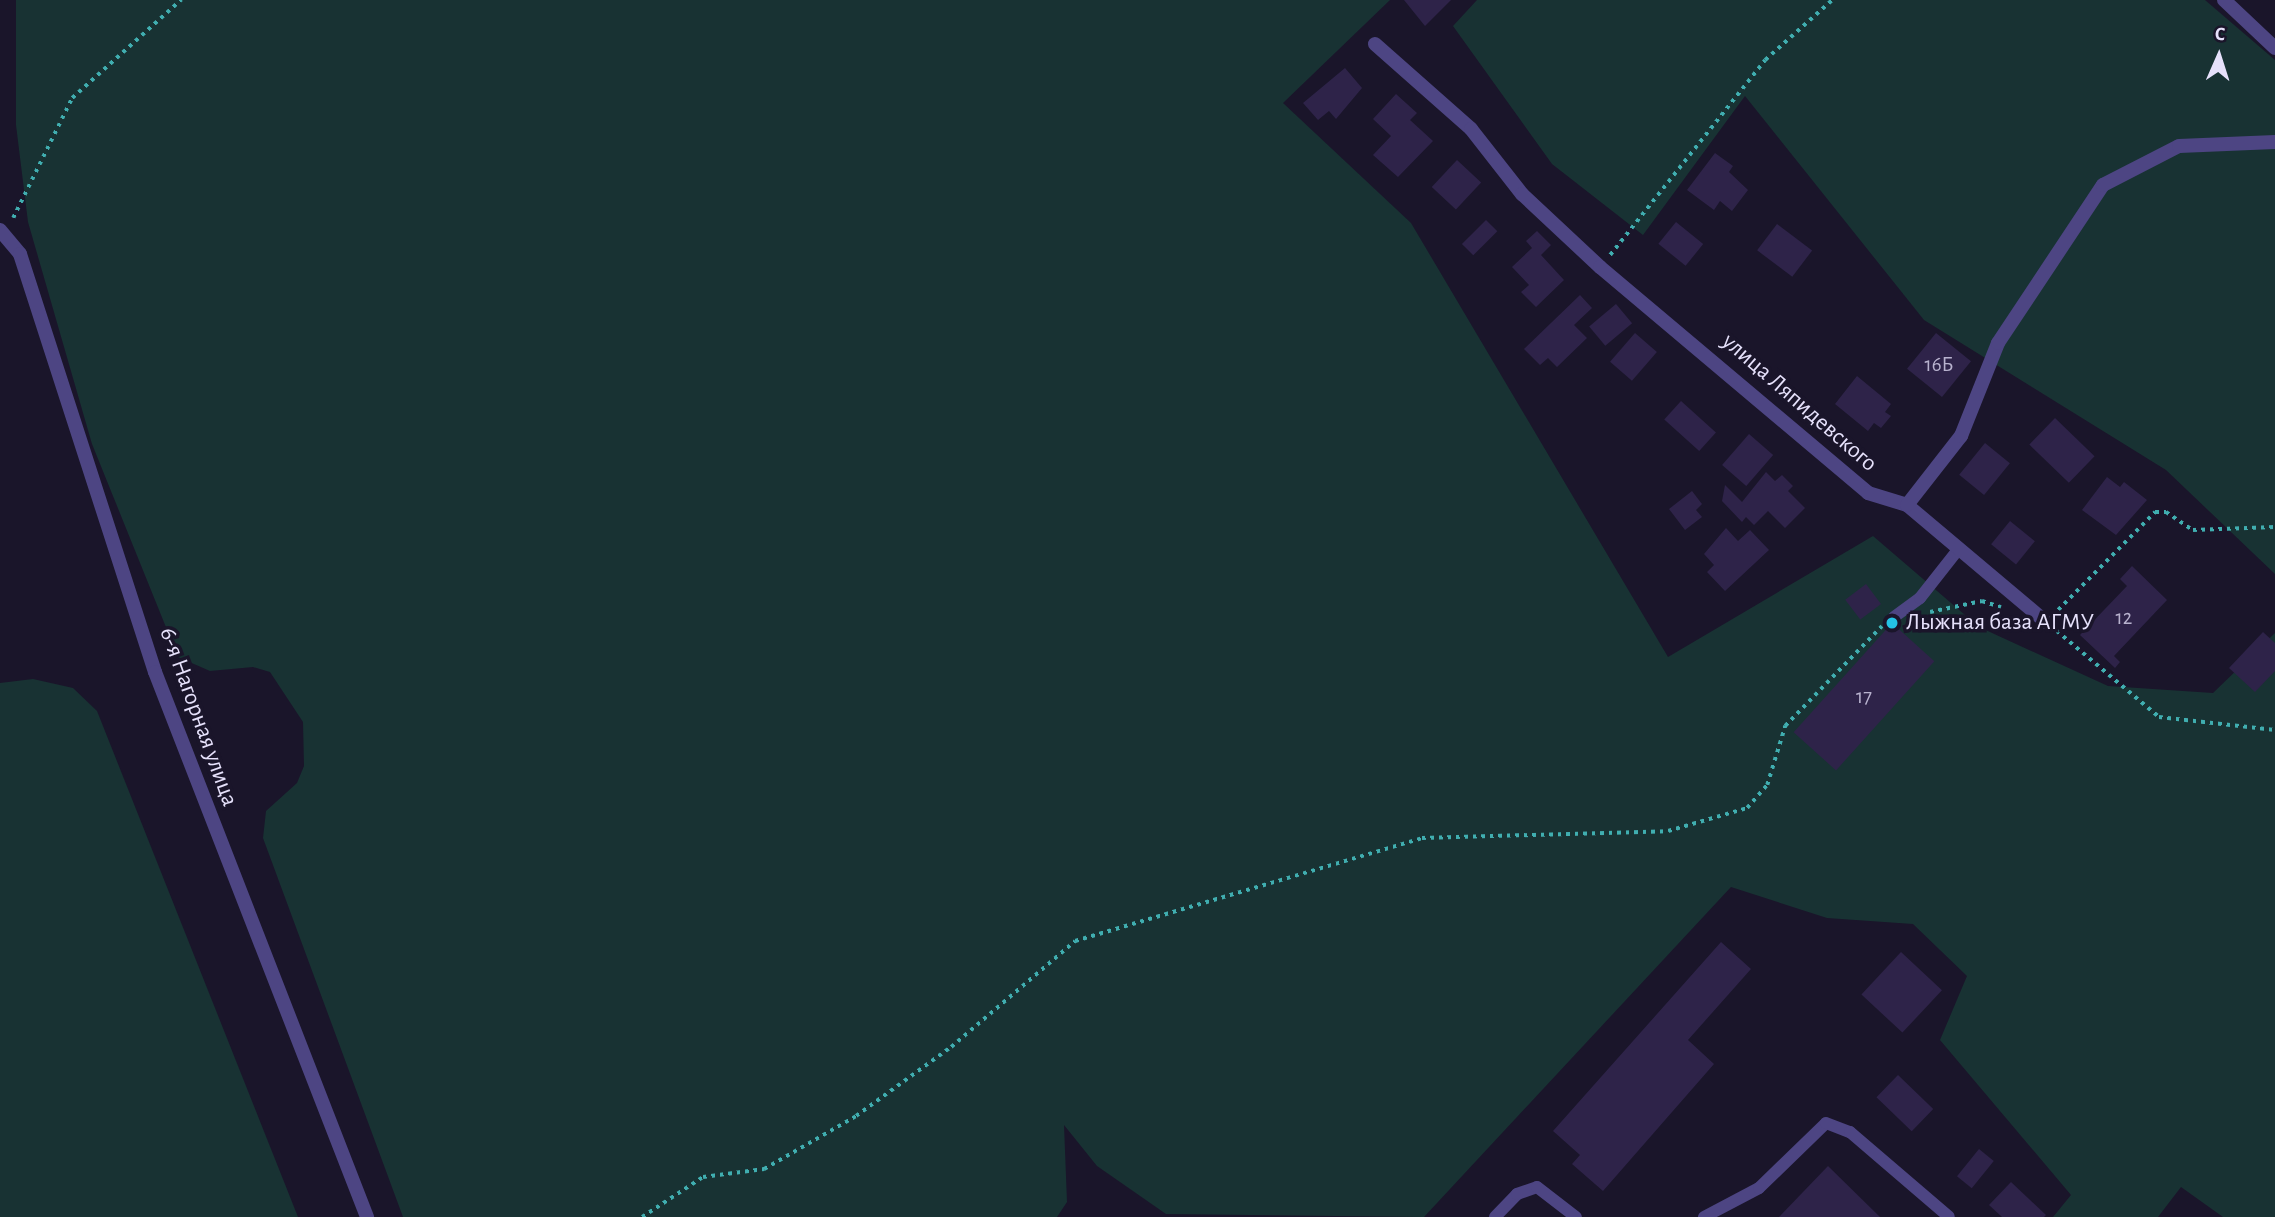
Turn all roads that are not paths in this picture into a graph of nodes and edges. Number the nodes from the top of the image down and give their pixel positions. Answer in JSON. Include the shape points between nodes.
{"nodes":[{"id":1,"x":2224,"y":0,"type":"edge"},
{"id":2,"x":1375,"y":44,"type":"dead end"},
{"id":3,"x":2275,"y":48,"type":"edge"},
{"id":4,"x":2275,"y":142,"type":"edge"},
{"id":5,"x":3,"y":231,"type":"edge"},
{"id":6,"x":1907,"y":505,"type":"junction"},
{"id":7,"x":1957,"y":551,"type":"junction"},
{"id":8,"x":1894,"y":617,"type":"road end"},
{"id":9,"x":2046,"y":622,"type":"road end"},
{"id":10,"x":367,"y":1217,"type":"edge"},
{"id":11,"x":1495,"y":1217,"type":"edge"},
{"id":12,"x":1576,"y":1217,"type":"edge"},
{"id":13,"x":1704,"y":1217,"type":"edge"},
{"id":14,"x":1949,"y":1217,"type":"edge"}],
"edges":[{"from":1,"to":3,"type":"street"},
{"from":2,"to":6,"type":"street","name":"улица Ляпидевского","via":[[1471,129],[1522,194],[1600,267],[1868,493]]},
{"from":4,"to":6,"type":"street","via":[[2179,146],[2103,185],[1998,343],[1961,436]]},
{"from":5,"to":10,"type":"street","name":"6-я Нагорная улица","via":[[32,288],[155,672]]},
{"from":6,"to":7,"type":"street","name":"улица Ляпидевского"},
{"from":7,"to":8,"type":"lane","via":[[1920,598]]},
{"from":7,"to":9,"type":"street","name":"улица Ляпидевского"},
{"from":11,"to":12,"type":"lane","via":[[1517,1194],[1538,1187]]},
{"from":13,"to":14,"type":"lane","via":[[1759,1188],[1826,1123],[1850,1132]]}]}
